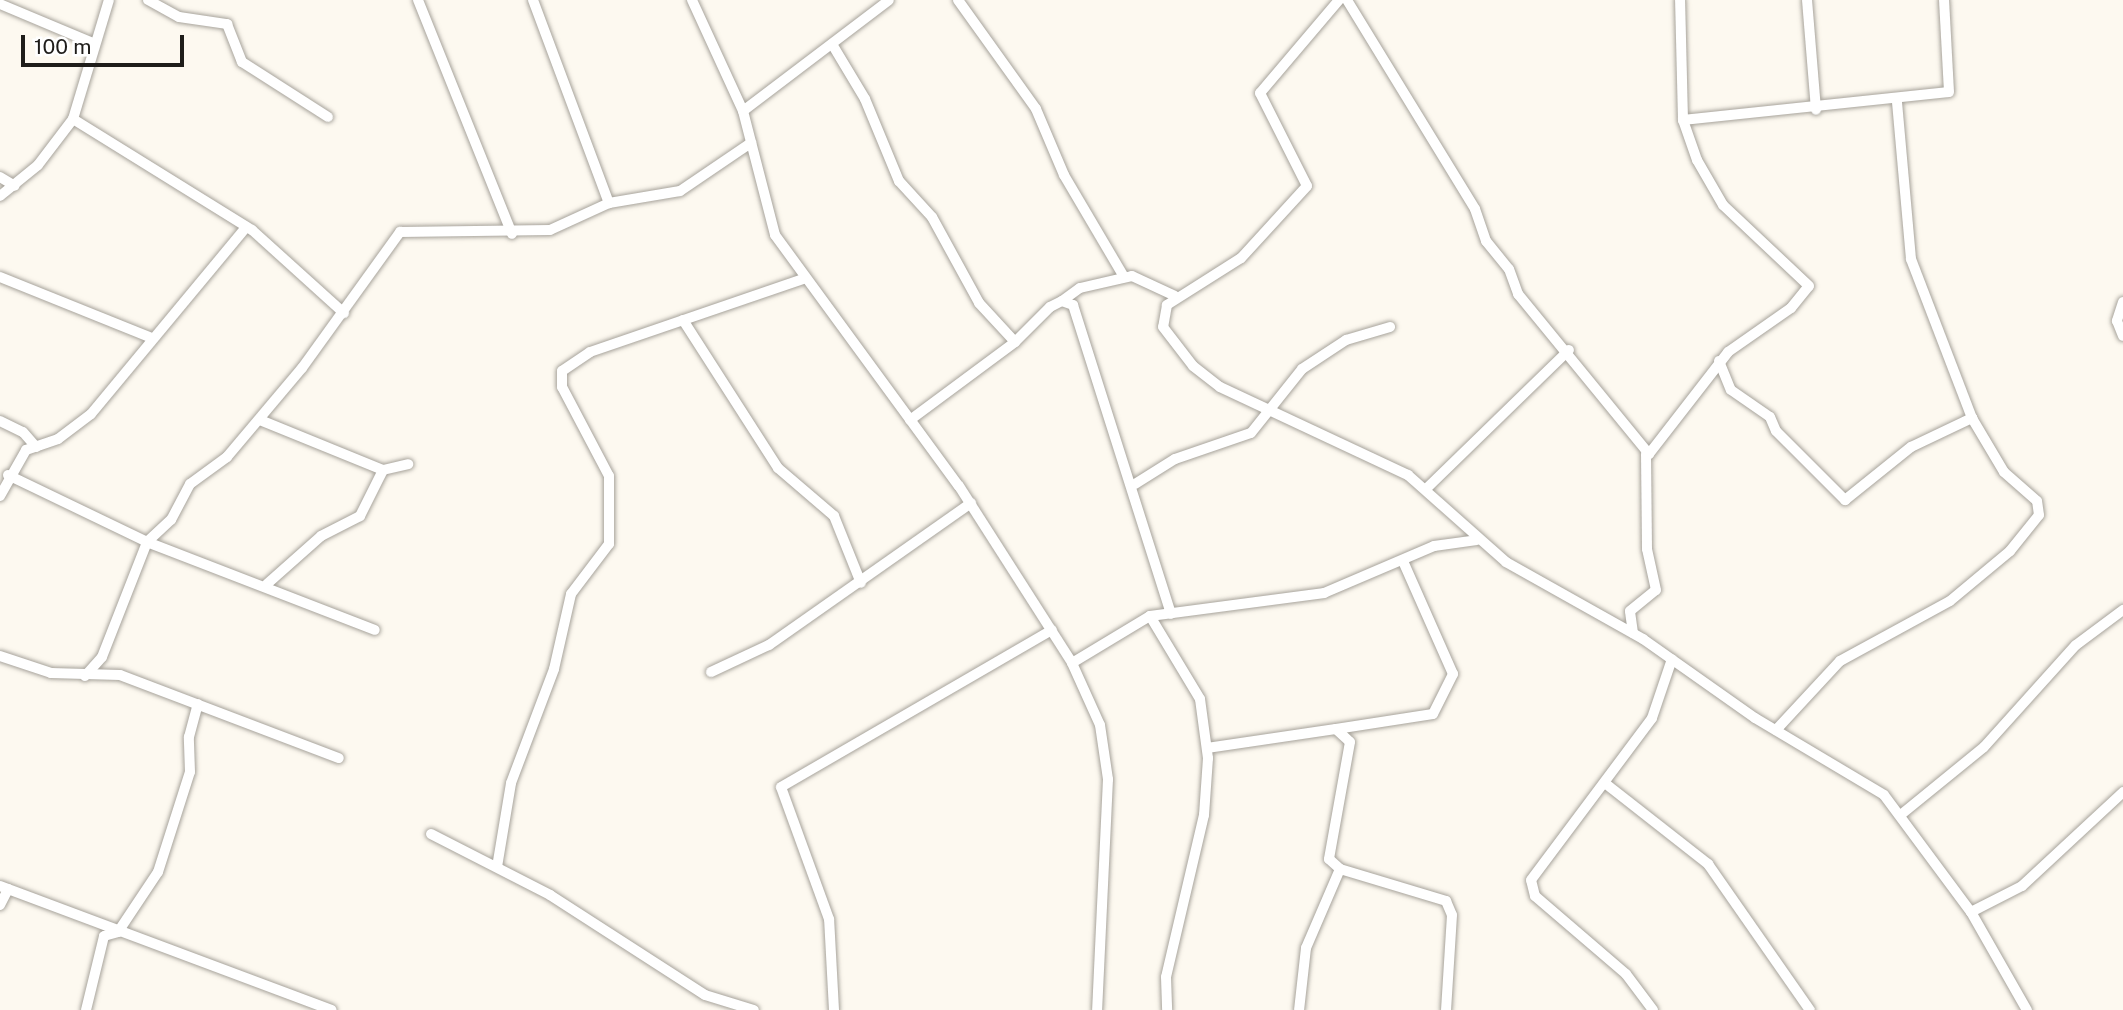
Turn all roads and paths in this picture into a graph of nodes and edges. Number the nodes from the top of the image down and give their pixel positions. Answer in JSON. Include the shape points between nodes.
{"nodes":[{"id":1,"x":109,"y":0,"type":"edge"},
{"id":2,"x":148,"y":0,"type":"edge"},
{"id":3,"x":418,"y":0,"type":"edge"},
{"id":4,"x":533,"y":0,"type":"edge"},
{"id":5,"x":692,"y":0,"type":"edge"},
{"id":6,"x":889,"y":0,"type":"edge"},
{"id":7,"x":958,"y":0,"type":"edge"},
{"id":8,"x":1339,"y":0,"type":"edge"},
{"id":9,"x":1347,"y":0,"type":"edge"},
{"id":10,"x":1679,"y":0,"type":"edge"},
{"id":11,"x":1807,"y":0,"type":"edge"},
{"id":12,"x":1944,"y":0,"type":"edge"},
{"id":13,"x":0,"y":4,"type":"edge"},
{"id":14,"x":95,"y":44,"type":"junction"},
{"id":15,"x":832,"y":44,"type":"junction"},
{"id":16,"x":1897,"y":102,"type":"junction"},
{"id":17,"x":1816,"y":110,"type":"junction"},
{"id":18,"x":743,"y":111,"type":"junction"},
{"id":19,"x":328,"y":117,"type":"dead end"},
{"id":20,"x":73,"y":119,"type":"junction"},
{"id":21,"x":1683,"y":120,"type":"junction"},
{"id":22,"x":751,"y":143,"type":"junction"},
{"id":23,"x":0,"y":177,"type":"edge"},
{"id":24,"x":15,"y":186,"type":"junction"},
{"id":25,"x":0,"y":196,"type":"edge"},
{"id":26,"x":609,"y":202,"type":"junction"},
{"id":27,"x":246,"y":227,"type":"junction"},
{"id":28,"x":512,"y":234,"type":"junction"},
{"id":29,"x":0,"y":277,"type":"edge"},
{"id":30,"x":1124,"y":277,"type":"junction"},
{"id":31,"x":806,"y":278,"type":"junction"},
{"id":32,"x":1175,"y":296,"type":"junction"},
{"id":33,"x":1062,"y":301,"type":"junction"},
{"id":34,"x":2123,"y":302,"type":"edge"},
{"id":35,"x":344,"y":313,"type":"junction"},
{"id":36,"x":683,"y":320,"type":"junction"},
{"id":37,"x":1390,"y":327,"type":"dead end"},
{"id":38,"x":2123,"y":336,"type":"edge"},
{"id":39,"x":149,"y":337,"type":"junction"},
{"id":40,"x":1015,"y":342,"type":"junction"},
{"id":41,"x":1569,"y":350,"type":"junction"},
{"id":42,"x":1719,"y":361,"type":"junction"},
{"id":43,"x":1266,"y":411,"type":"junction"},
{"id":44,"x":1972,"y":418,"type":"junction"},
{"id":45,"x":260,"y":419,"type":"junction"},
{"id":46,"x":910,"y":420,"type":"junction"},
{"id":47,"x":0,"y":421,"type":"edge"},
{"id":48,"x":36,"y":447,"type":"junction"},
{"id":49,"x":1646,"y":454,"type":"junction"},
{"id":50,"x":408,"y":464,"type":"dead end"},
{"id":51,"x":383,"y":471,"type":"junction"},
{"id":52,"x":8,"y":475,"type":"junction"},
{"id":53,"x":1135,"y":484,"type":"junction"},
{"id":54,"x":1427,"y":488,"type":"junction"},
{"id":55,"x":0,"y":496,"type":"edge"},
{"id":56,"x":971,"y":503,"type":"junction"},
{"id":57,"x":1477,"y":540,"type":"junction"},
{"id":58,"x":147,"y":542,"type":"junction"},
{"id":59,"x":1403,"y":561,"type":"junction"},
{"id":60,"x":861,"y":583,"type":"junction"},
{"id":61,"x":267,"y":584,"type":"junction"},
{"id":62,"x":2123,"y":610,"type":"edge"},
{"id":63,"x":1171,"y":614,"type":"junction"},
{"id":64,"x":1150,"y":616,"type":"junction"},
{"id":65,"x":1052,"y":630,"type":"junction"},
{"id":66,"x":375,"y":631,"type":"dead end"},
{"id":67,"x":1633,"y":633,"type":"junction"},
{"id":68,"x":102,"y":657,"type":"junction"},
{"id":69,"x":1,"y":659,"type":"edge"},
{"id":70,"x":1672,"y":659,"type":"junction"},
{"id":71,"x":1072,"y":663,"type":"junction"},
{"id":72,"x":711,"y":672,"type":"dead end"},
{"id":73,"x":120,"y":675,"type":"junction"},
{"id":74,"x":85,"y":676,"type":"junction"},
{"id":75,"x":198,"y":704,"type":"junction"},
{"id":76,"x":1336,"y":729,"type":"junction"},
{"id":77,"x":1776,"y":730,"type":"junction"},
{"id":78,"x":1207,"y":748,"type":"junction"},
{"id":79,"x":339,"y":758,"type":"dead end"},
{"id":80,"x":1606,"y":784,"type":"junction"},
{"id":81,"x":2123,"y":792,"type":"edge"},
{"id":82,"x":1903,"y":814,"type":"junction"},
{"id":83,"x":431,"y":834,"type":"dead end"},
{"id":84,"x":497,"y":867,"type":"junction"},
{"id":85,"x":1340,"y":869,"type":"junction"},
{"id":86,"x":4,"y":888,"type":"edge"},
{"id":87,"x":0,"y":905,"type":"edge"},
{"id":88,"x":1971,"y":912,"type":"junction"},
{"id":89,"x":118,"y":932,"type":"junction"},
{"id":90,"x":86,"y":1010,"type":"edge"},
{"id":91,"x":332,"y":1010,"type":"edge"},
{"id":92,"x":754,"y":1010,"type":"edge"},
{"id":93,"x":834,"y":1010,"type":"edge"},
{"id":94,"x":1097,"y":1010,"type":"edge"},
{"id":95,"x":1167,"y":1010,"type":"edge"},
{"id":96,"x":1299,"y":1010,"type":"edge"},
{"id":97,"x":1446,"y":1010,"type":"edge"},
{"id":98,"x":1653,"y":1010,"type":"edge"},
{"id":99,"x":1810,"y":1010,"type":"edge"},
{"id":100,"x":2028,"y":1010,"type":"edge"}],
"edges":[{"from":1,"to":14,"type":"street"},
{"from":2,"to":19,"type":"street","via":[[179,17],[227,24],[242,62]]},
{"from":3,"to":28,"type":"street"},
{"from":4,"to":26,"type":"street"},
{"from":5,"to":18,"type":"street"},
{"from":6,"to":15,"type":"street"},
{"from":7,"to":30,"type":"street","via":[[1036,109],[1064,175]]},
{"from":8,"to":32,"type":"street","via":[[1260,93],[1307,186],[1241,258]]},
{"from":9,"to":41,"type":"street","via":[[1475,209],[1486,241],[1518,294]]},
{"from":10,"to":21,"type":"street"},
{"from":11,"to":17,"type":"street"},
{"from":12,"to":16,"type":"street","via":[[1952,89]]},
{"from":13,"to":14,"type":"street"},
{"from":14,"to":20,"type":"street"},
{"from":15,"to":18,"type":"street"},
{"from":15,"to":40,"type":"street","via":[[865,99],[899,181],[932,217],[979,303]]},
{"from":16,"to":17,"type":"street"},
{"from":16,"to":44,"type":"street","via":[[1909,249]]},
{"from":17,"to":21,"type":"street"},
{"from":18,"to":22,"type":"street"},
{"from":20,"to":24,"type":"street"},
{"from":20,"to":27,"type":"street"},
{"from":21,"to":42,"type":"street","via":[[1723,205],[1809,286],[1802,298]]},
{"from":22,"to":26,"type":"street","via":[[680,191]]},
{"from":22,"to":31,"type":"street","via":[[765,216]]},
{"from":23,"to":24,"type":"street"},
{"from":24,"to":25,"type":"street"},
{"from":26,"to":28,"type":"street","via":[[550,230]]},
{"from":27,"to":35,"type":"street"},
{"from":27,"to":39,"type":"street"},
{"from":28,"to":35,"type":"street","via":[[400,232],[360,280]]},
{"from":29,"to":39,"type":"street"},
{"from":30,"to":32,"type":"street","via":[[1144,279]]},
{"from":30,"to":33,"type":"street","via":[[1080,288]]},
{"from":31,"to":36,"type":"street"},
{"from":31,"to":46,"type":"street"},
{"from":32,"to":43,"type":"street","via":[[1163,327],[1193,366]]},
{"from":33,"to":40,"type":"street"},
{"from":33,"to":53,"type":"street","via":[[1075,306]]},
{"from":34,"to":38,"type":"street","via":[[2117,321]]},
{"from":35,"to":45,"type":"street"},
{"from":36,"to":60,"type":"street","via":[[778,468],[834,516]]},
{"from":36,"to":84,"type":"street","via":[[590,352],[562,371],[562,387],[609,476],[609,544],[568,602],[554,668],[510,783]]},
{"from":37,"to":43,"type":"street","via":[[1370,329],[1325,351]]},
{"from":39,"to":48,"type":"street","via":[[90,414]]},
{"from":40,"to":46,"type":"street"},
{"from":41,"to":49,"type":"street"},
{"from":41,"to":54,"type":"street"},
{"from":42,"to":44,"type":"street","via":[[1731,390],[1770,417],[1776,431],[1845,500],[1912,447]]},
{"from":42,"to":49,"type":"street","via":[[1670,432]]},
{"from":43,"to":53,"type":"street","via":[[1251,433],[1175,459]]},
{"from":43,"to":54,"type":"street"},
{"from":44,"to":77,"type":"street","via":[[2004,472],[2036,500],[2039,515],[2010,551],[1950,601],[1840,661]]},
{"from":45,"to":51,"type":"street"},
{"from":45,"to":58,"type":"street","via":[[227,457],[190,484],[171,520]]},
{"from":46,"to":56,"type":"street"},
{"from":47,"to":48,"type":"street","via":[[23,432]]},
{"from":48,"to":52,"type":"street","via":[[26,450]]},
{"from":49,"to":67,"type":"street","via":[[1647,549],[1656,590],[1630,611]]},
{"from":50,"to":51,"type":"street"},
{"from":51,"to":61,"type":"street","via":[[360,516],[321,536]]},
{"from":52,"to":55,"type":"street"},
{"from":52,"to":58,"type":"street"},
{"from":53,"to":63,"type":"street"},
{"from":54,"to":57,"type":"street"},
{"from":56,"to":60,"type":"street"},
{"from":56,"to":65,"type":"street"},
{"from":57,"to":59,"type":"street","via":[[1441,544]]},
{"from":57,"to":67,"type":"street"},
{"from":58,"to":61,"type":"street"},
{"from":58,"to":68,"type":"street"},
{"from":59,"to":63,"type":"street","via":[[1324,593]]},
{"from":59,"to":76,"type":"street","via":[[1453,674],[1433,714]]},
{"from":60,"to":72,"type":"street","via":[[769,645]]},
{"from":61,"to":66,"type":"street"},
{"from":62,"to":82,"type":"street","via":[[2076,645],[1984,747]]},
{"from":63,"to":64,"type":"street"},
{"from":64,"to":71,"type":"street"},
{"from":64,"to":78,"type":"street","via":[[1200,699]]},
{"from":65,"to":71,"type":"street"},
{"from":65,"to":93,"type":"street","via":[[781,788],[829,919]]},
{"from":67,"to":70,"type":"street"},
{"from":68,"to":73,"type":"street"},
{"from":68,"to":74,"type":"street"},
{"from":69,"to":74,"type":"street"},
{"from":70,"to":77,"type":"street"},
{"from":70,"to":80,"type":"street","via":[[1665,694]]},
{"from":71,"to":94,"type":"street","via":[[1107,756]]},
{"from":73,"to":74,"type":"street"},
{"from":73,"to":75,"type":"street"},
{"from":75,"to":79,"type":"street"},
{"from":75,"to":89,"type":"street","via":[[189,737],[190,772],[162,863]]},
{"from":76,"to":78,"type":"street"},
{"from":76,"to":85,"type":"street","via":[[1350,742],[1329,859]]},
{"from":77,"to":82,"type":"street","via":[[1860,778]]},
{"from":78,"to":95,"type":"street","via":[[1204,815],[1175,924]]},
{"from":80,"to":98,"type":"street","via":[[1533,872],[1532,889],[1626,974]]},
{"from":80,"to":99,"type":"street","via":[[1708,864]]},
{"from":81,"to":88,"type":"street","via":[[2022,886]]},
{"from":82,"to":88,"type":"street"},
{"from":83,"to":84,"type":"street"},
{"from":84,"to":92,"type":"street","via":[[550,895],[647,963],[705,995]]},
{"from":85,"to":96,"type":"street","via":[[1306,948]]},
{"from":85,"to":97,"type":"street","via":[[1446,901],[1451,915]]},
{"from":86,"to":87,"type":"street"},
{"from":86,"to":89,"type":"street"},
{"from":88,"to":100,"type":"street"},
{"from":89,"to":90,"type":"street","via":[[104,936]]},
{"from":89,"to":91,"type":"street"}]}
